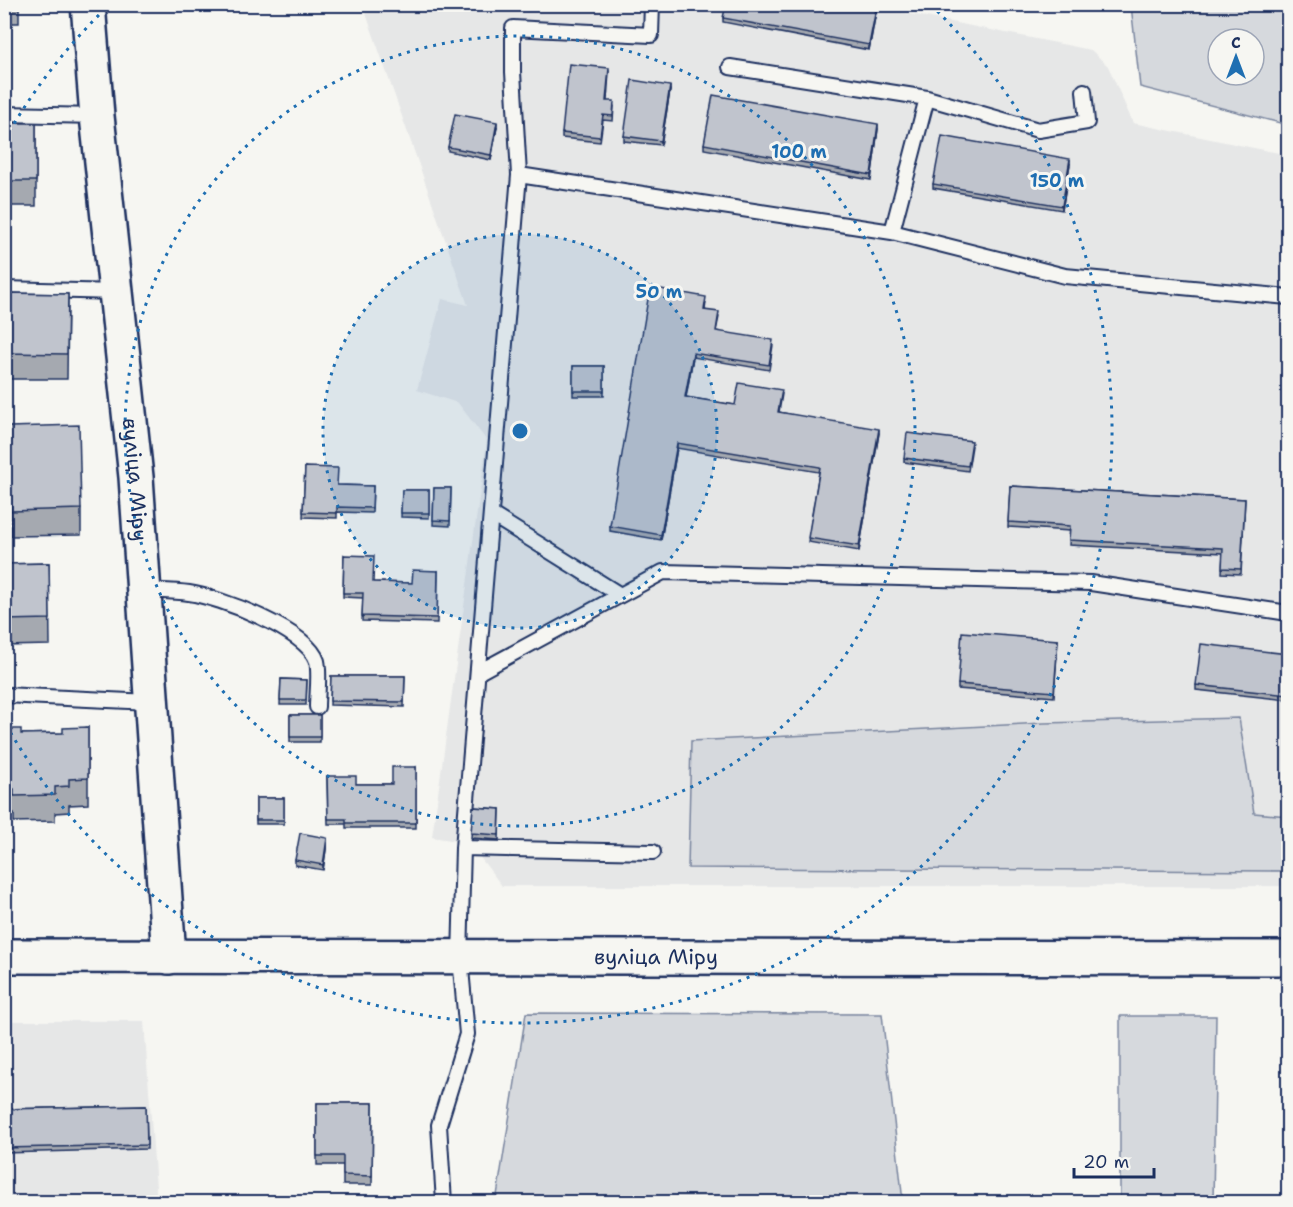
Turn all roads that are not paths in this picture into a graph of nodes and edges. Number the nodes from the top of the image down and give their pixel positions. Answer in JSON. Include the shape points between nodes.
{"nodes":[{"id":1,"x":88,"y":4,"type":"edge"},
{"id":2,"x":652,"y":4,"type":"edge"},
{"id":3,"x":730,"y":67,"type":"dead end"},
{"id":4,"x":1084,"y":91,"type":"dead end"},
{"id":5,"x":927,"y":98,"type":"junction"},
{"id":6,"x":4,"y":114,"type":"edge"},
{"id":7,"x":97,"y":116,"type":"junction"},
{"id":8,"x":519,"y":175,"type":"junction"},
{"id":9,"x":892,"y":232,"type":"junction"},
{"id":10,"x":4,"y":289,"type":"edge"},
{"id":11,"x":116,"y":292,"type":"junction"},
{"id":12,"x":1288,"y":297,"type":"edge"},
{"id":13,"x":492,"y":515,"type":"junction"},
{"id":14,"x":143,"y":590,"type":"junction"},
{"id":15,"x":620,"y":595,"type":"junction"},
{"id":16,"x":1288,"y":613,"type":"edge"},
{"id":17,"x":479,"y":672,"type":"junction"},
{"id":18,"x":4,"y":696,"type":"edge"},
{"id":19,"x":150,"y":702,"type":"junction"},
{"id":20,"x":316,"y":707,"type":"dead end"},
{"id":21,"x":463,"y":848,"type":"junction"},
{"id":22,"x":653,"y":852,"type":"dead end"},
{"id":23,"x":4,"y":956,"type":"edge"},
{"id":24,"x":169,"y":957,"type":"junction"},
{"id":25,"x":460,"y":958,"type":"junction"},
{"id":26,"x":1288,"y":958,"type":"edge"},
{"id":27,"x":444,"y":1203,"type":"edge"}],
"edges":[{"from":1,"to":7,"type":"main road","name":"вуліца Міру"},
{"from":2,"to":8,"type":"lane","via":[[651,35],[513,28]]},
{"from":3,"to":5,"type":"lane"},
{"from":4,"to":5,"type":"lane","via":[[1087,122],[1038,130]]},
{"from":5,"to":9,"type":"lane"},
{"from":6,"to":7,"type":"lane"},
{"from":7,"to":11,"type":"main road","name":"вуліца Міру"},
{"from":8,"to":9,"type":"lane"},
{"from":8,"to":13,"type":"lane"},
{"from":9,"to":12,"type":"lane","via":[[1065,276]]},
{"from":10,"to":11,"type":"lane"},
{"from":11,"to":14,"type":"main road","name":"вуліца Міру","via":[[136,477]]},
{"from":13,"to":15,"type":"lane"},
{"from":13,"to":17,"type":"lane"},
{"from":14,"to":19,"type":"main road","name":"вуліца Міру"},
{"from":14,"to":20,"type":"lane","via":[[191,593],[256,614],[283,628],[304,644],[316,660]]},
{"from":15,"to":16,"type":"lane","via":[[663,572],[1091,583]]},
{"from":15,"to":17,"type":"lane"},
{"from":17,"to":21,"type":"lane"},
{"from":18,"to":19,"type":"lane"},
{"from":19,"to":24,"type":"main road","name":"вуліца Міру"},
{"from":21,"to":22,"type":"lane"},
{"from":21,"to":25,"type":"lane"},
{"from":23,"to":24,"type":"main road","name":"вуліца Міру"},
{"from":24,"to":25,"type":"main road","name":"вуліца Міру"},
{"from":25,"to":26,"type":"main road","name":"вуліца Міру"},
{"from":25,"to":27,"type":"lane","via":[[467,1034],[439,1125]]}]}
